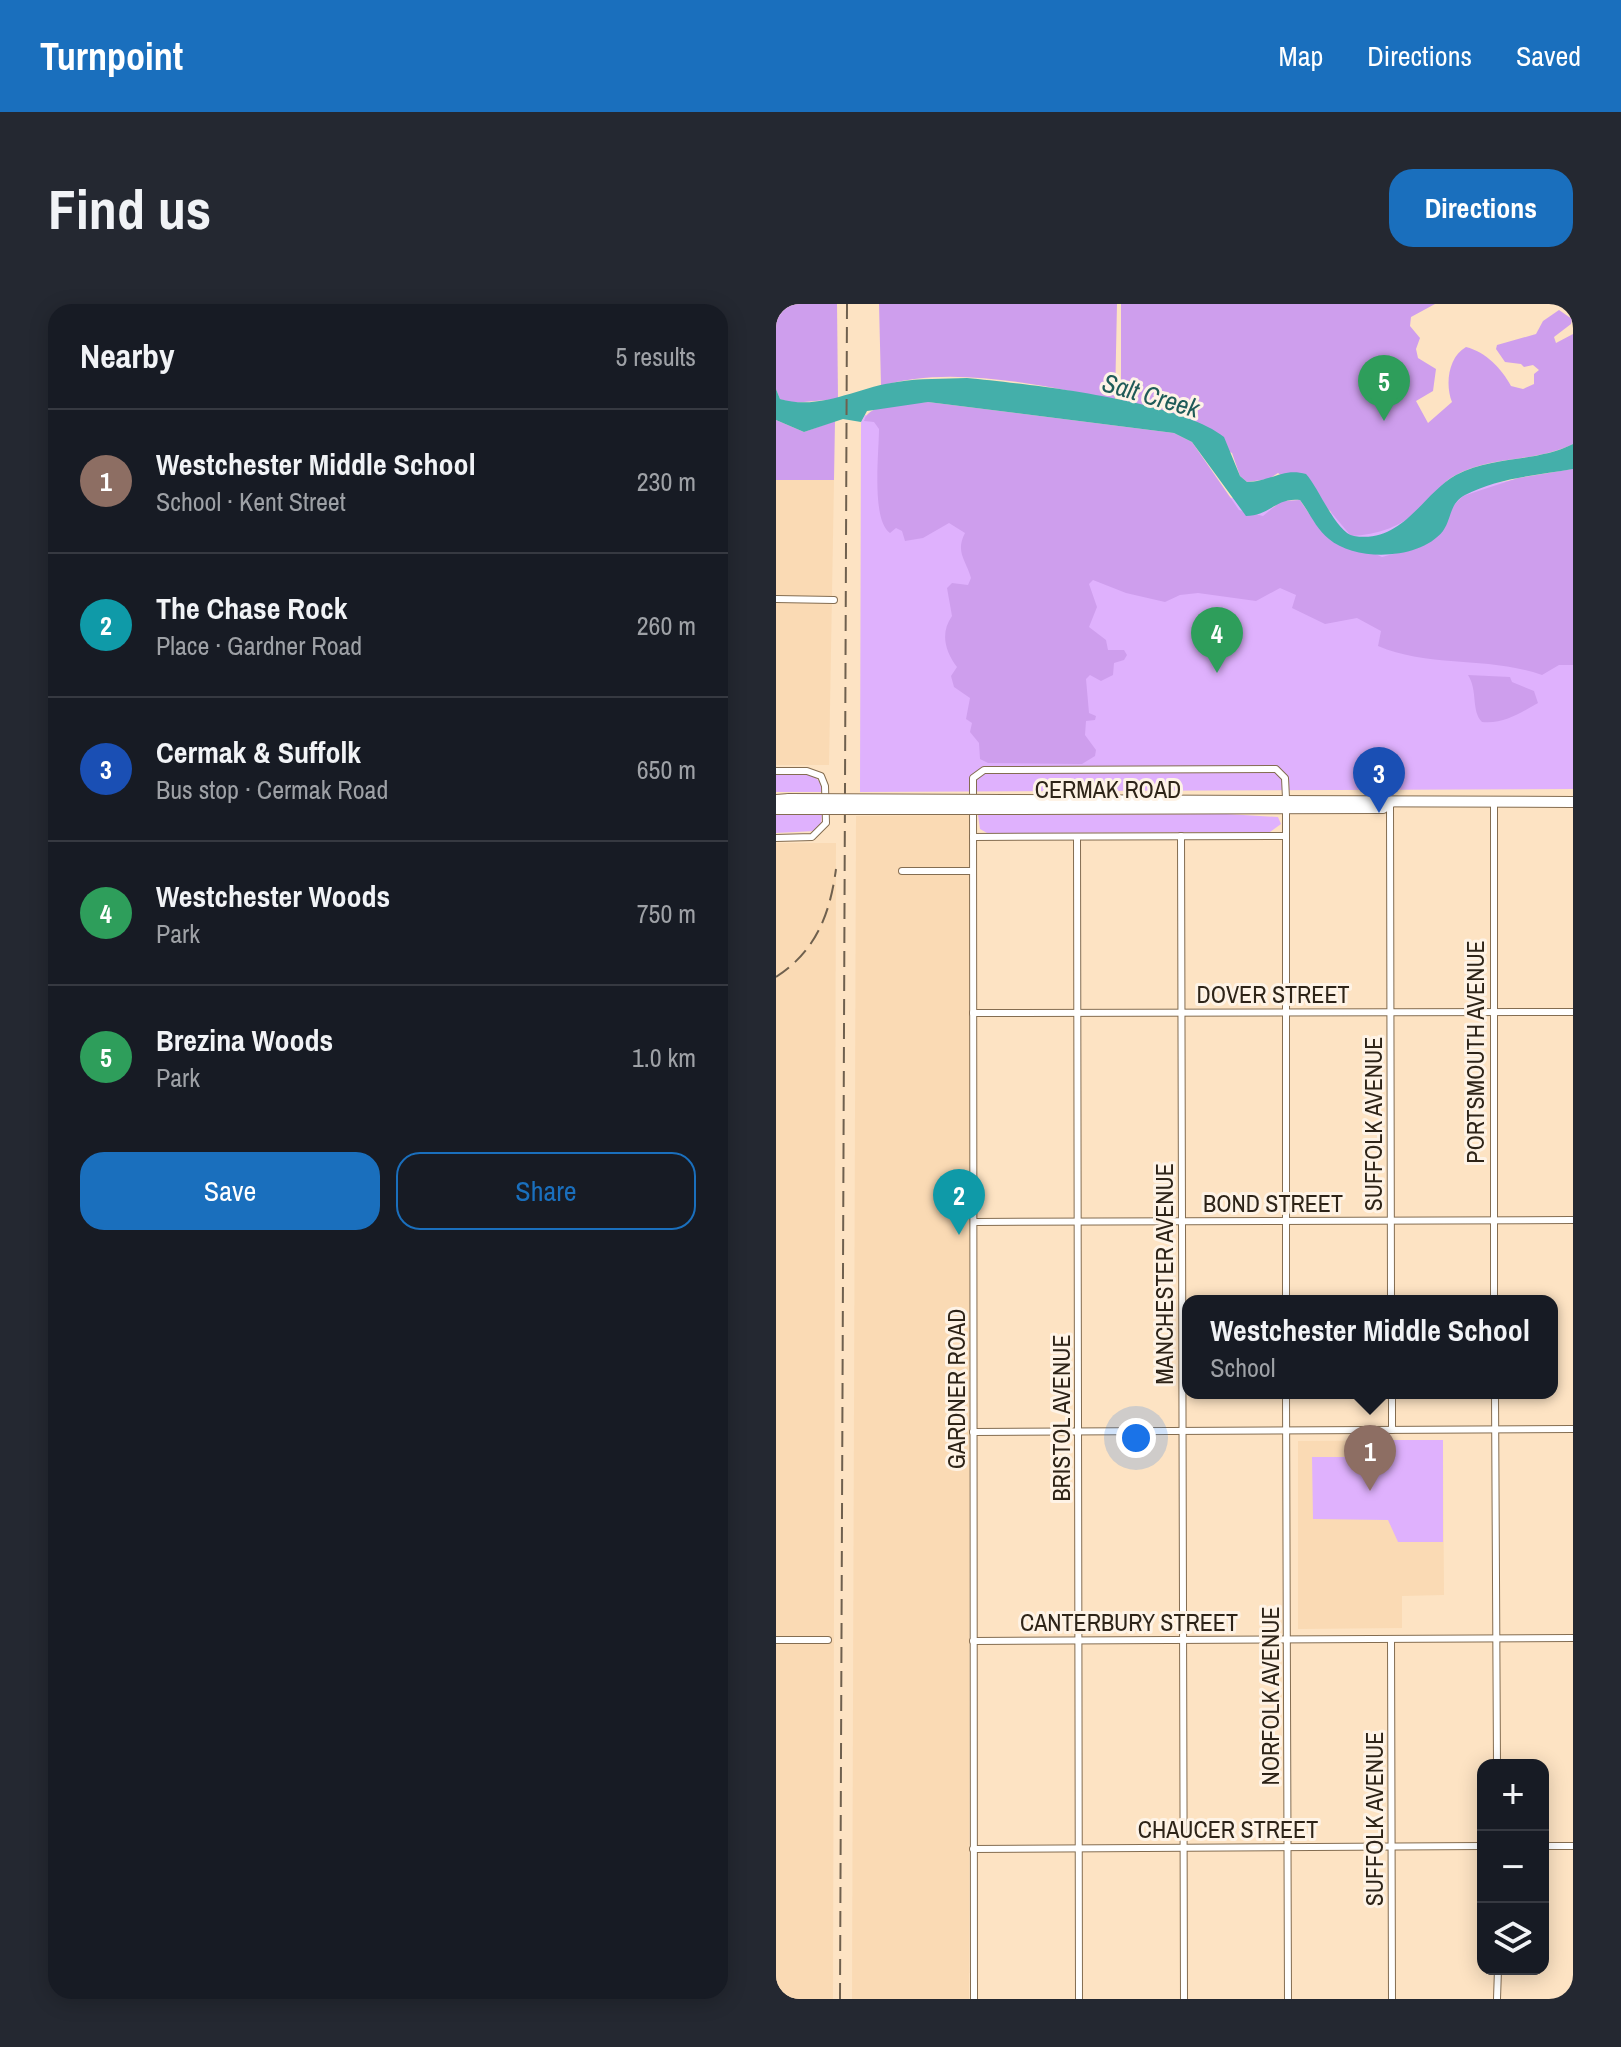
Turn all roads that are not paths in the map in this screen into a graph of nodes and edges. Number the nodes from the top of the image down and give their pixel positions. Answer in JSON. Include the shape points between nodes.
{"nodes":[{"id":1,"x":776,"y":599,"type":"edge"},
{"id":2,"x":834,"y":600,"type":"dead end"},
{"id":3,"x":776,"y":771,"type":"edge"},
{"id":4,"x":973,"y":778,"type":"joint"},
{"id":5,"x":776,"y":800,"type":"edge"},
{"id":6,"x":1494,"y":802,"type":"junction"},
{"id":7,"x":1573,"y":802,"type":"edge"},
{"id":8,"x":1286,"y":803,"type":"junction"},
{"id":9,"x":1390,"y":803,"type":"junction"},
{"id":10,"x":789,"y":804,"type":"junction"},
{"id":11,"x":776,"y":809,"type":"edge"},
{"id":12,"x":1181,"y":836,"type":"junction"},
{"id":13,"x":1286,"y":836,"type":"junction"},
{"id":14,"x":973,"y":837,"type":"junction"},
{"id":15,"x":1077,"y":837,"type":"junction"},
{"id":16,"x":776,"y":838,"type":"edge"},
{"id":17,"x":902,"y":871,"type":"dead end"},
{"id":18,"x":973,"y":871,"type":"junction"},
{"id":19,"x":1182,"y":1012,"type":"junction"},
{"id":20,"x":1286,"y":1012,"type":"junction"},
{"id":21,"x":1391,"y":1012,"type":"junction"},
{"id":22,"x":1494,"y":1012,"type":"junction"},
{"id":23,"x":1573,"y":1012,"type":"edge"},
{"id":24,"x":973,"y":1013,"type":"junction"},
{"id":25,"x":1078,"y":1013,"type":"junction"},
{"id":26,"x":1573,"y":1220,"type":"edge"},
{"id":27,"x":1182,"y":1221,"type":"junction"},
{"id":28,"x":1286,"y":1221,"type":"junction"},
{"id":29,"x":1390,"y":1221,"type":"junction"},
{"id":30,"x":1493,"y":1221,"type":"junction"},
{"id":31,"x":974,"y":1222,"type":"junction"},
{"id":32,"x":1079,"y":1222,"type":"junction"},
{"id":33,"x":1286,"y":1295,"type":"edge"},
{"id":34,"x":1391,"y":1295,"type":"edge"},
{"id":35,"x":1494,"y":1295,"type":"edge"},
{"id":36,"x":1286,"y":1399,"type":"edge"},
{"id":37,"x":1392,"y":1399,"type":"edge"},
{"id":38,"x":1495,"y":1399,"type":"edge"},
{"id":39,"x":1495,"y":1429,"type":"junction"},
{"id":40,"x":1573,"y":1429,"type":"edge"},
{"id":41,"x":1286,"y":1430,"type":"junction"},
{"id":42,"x":1392,"y":1430,"type":"junction"},
{"id":43,"x":1079,"y":1431,"type":"junction"},
{"id":44,"x":1182,"y":1431,"type":"junction"},
{"id":45,"x":973,"y":1432,"type":"junction"},
{"id":46,"x":1496,"y":1638,"type":"junction"},
{"id":47,"x":1573,"y":1638,"type":"edge"},
{"id":48,"x":1288,"y":1639,"type":"junction"},
{"id":49,"x":1391,"y":1639,"type":"junction"},
{"id":50,"x":776,"y":1640,"type":"edge"},
{"id":51,"x":828,"y":1640,"type":"dead end"},
{"id":52,"x":1079,"y":1640,"type":"junction"},
{"id":53,"x":1182,"y":1640,"type":"junction"},
{"id":54,"x":973,"y":1641,"type":"junction"},
{"id":55,"x":1497,"y":1759,"type":"edge"},
{"id":56,"x":1392,"y":1846,"type":"junction"},
{"id":57,"x":1477,"y":1846,"type":"edge"},
{"id":58,"x":1549,"y":1846,"type":"edge"},
{"id":59,"x":1573,"y":1846,"type":"edge"},
{"id":60,"x":1182,"y":1847,"type":"junction"},
{"id":61,"x":1288,"y":1847,"type":"junction"},
{"id":62,"x":1079,"y":1848,"type":"junction"},
{"id":63,"x":973,"y":1849,"type":"junction"},
{"id":64,"x":1498,"y":1975,"type":"edge"},
{"id":65,"x":974,"y":1999,"type":"edge"},
{"id":66,"x":1079,"y":1999,"type":"edge"},
{"id":67,"x":1184,"y":1999,"type":"edge"},
{"id":68,"x":1288,"y":1999,"type":"edge"},
{"id":69,"x":1392,"y":1999,"type":"edge"},
{"id":70,"x":1497,"y":1999,"type":"edge"}],
"edges":[{"from":1,"to":2,"type":"street"},
{"from":3,"to":16,"type":"street","via":[[813,771],[821,776],[826,823],[812,837]]},
{"from":4,"to":8,"type":"street","name":"CERMAK ROAD","via":[[984,770],[1276,769],[1285,778]]},
{"from":4,"to":14,"type":"street","name":"GARDNER ROAD"},
{"from":5,"to":10,"type":"main road","name":"CERMAK ROAD"},
{"from":6,"to":7,"type":"main road","name":"CERMAK ROAD"},
{"from":6,"to":9,"type":"main road","name":"CERMAK ROAD"},
{"from":6,"to":22,"type":"street","name":"PORTSMOUTH AVENUE"},
{"from":8,"to":9,"type":"main road","name":"CERMAK ROAD","via":[[1383,808]]},
{"from":8,"to":10,"type":"main road","name":"CERMAK ROAD","bridge":true},
{"from":8,"to":13,"type":"street"},
{"from":9,"to":21,"type":"street","name":"SUFFOLK AVENUE"},
{"from":10,"to":11,"type":"main road","name":"CERMAK ROAD"},
{"from":12,"to":13,"type":"street","name":"CERMAK ROAD"},
{"from":12,"to":15,"type":"street","name":"CERMAK ROAD"},
{"from":12,"to":19,"type":"street","name":"MANCHESTER AVENUE"},
{"from":13,"to":20,"type":"street"},
{"from":14,"to":15,"type":"street","name":"CERMAK ROAD"},
{"from":14,"to":18,"type":"street","name":"GARDNER ROAD"},
{"from":15,"to":25,"type":"street","name":"BRISTOL AVENUE"},
{"from":17,"to":18,"type":"street"},
{"from":18,"to":24,"type":"street","name":"GARDNER ROAD"},
{"from":19,"to":20,"type":"street","name":"DOVER STREET"},
{"from":19,"to":25,"type":"street","name":"DOVER STREET"},
{"from":19,"to":27,"type":"street","name":"MANCHESTER AVENUE"},
{"from":20,"to":21,"type":"street","name":"DOVER STREET"},
{"from":20,"to":28,"type":"street"},
{"from":21,"to":22,"type":"street","name":"DOVER STREET"},
{"from":21,"to":29,"type":"street","name":"SUFFOLK AVENUE"},
{"from":22,"to":23,"type":"street","name":"DOVER STREET"},
{"from":22,"to":30,"type":"street","name":"PORTSMOUTH AVENUE"},
{"from":24,"to":25,"type":"street","name":"DOVER STREET"},
{"from":24,"to":31,"type":"street","name":"GARDNER ROAD"},
{"from":25,"to":32,"type":"street","name":"BRISTOL AVENUE"},
{"from":26,"to":30,"type":"street","name":"BOND STREET"},
{"from":27,"to":28,"type":"street","name":"BOND STREET"},
{"from":27,"to":32,"type":"street","name":"BOND STREET"},
{"from":27,"to":44,"type":"street","name":"MANCHESTER AVENUE"},
{"from":28,"to":29,"type":"street","name":"BOND STREET"},
{"from":28,"to":33,"type":"street"},
{"from":29,"to":30,"type":"street","name":"BOND STREET"},
{"from":29,"to":34,"type":"street","name":"SUFFOLK AVENUE"},
{"from":30,"to":35,"type":"street","name":"PORTSMOUTH AVENUE"},
{"from":31,"to":32,"type":"street","name":"BOND STREET"},
{"from":31,"to":45,"type":"street","name":"GARDNER ROAD"},
{"from":32,"to":43,"type":"street","name":"BRISTOL AVENUE"},
{"from":36,"to":41,"type":"street","name":"NORFOLK AVENUE"},
{"from":37,"to":42,"type":"street"},
{"from":38,"to":39,"type":"street"},
{"from":39,"to":40,"type":"street"},
{"from":39,"to":42,"type":"street"},
{"from":39,"to":46,"type":"street"},
{"from":41,"to":42,"type":"street"},
{"from":41,"to":44,"type":"street"},
{"from":41,"to":48,"type":"street","name":"NORFOLK AVENUE"},
{"from":43,"to":44,"type":"street"},
{"from":43,"to":45,"type":"street"},
{"from":43,"to":52,"type":"street","name":"BRISTOL AVENUE"},
{"from":44,"to":53,"type":"street","name":"MANCHESTER AVENUE"},
{"from":45,"to":54,"type":"street","name":"GARDNER ROAD"},
{"from":46,"to":47,"type":"street","name":"CANTERBURY STREET"},
{"from":46,"to":49,"type":"street","name":"CANTERBURY STREET"},
{"from":46,"to":55,"type":"street"},
{"from":48,"to":49,"type":"street","name":"CANTERBURY STREET"},
{"from":48,"to":53,"type":"street","name":"CANTERBURY STREET"},
{"from":48,"to":61,"type":"street","name":"NORFOLK AVENUE"},
{"from":49,"to":56,"type":"street","name":"SUFFOLK AVENUE"},
{"from":50,"to":51,"type":"street"},
{"from":52,"to":53,"type":"street","name":"CANTERBURY STREET"},
{"from":52,"to":54,"type":"street","name":"CANTERBURY STREET"},
{"from":52,"to":62,"type":"street","name":"BRISTOL AVENUE"},
{"from":53,"to":60,"type":"street","name":"MANCHESTER AVENUE"},
{"from":54,"to":63,"type":"street","name":"GARDNER ROAD"},
{"from":56,"to":57,"type":"street","name":"CHAUCER STREET"},
{"from":56,"to":61,"type":"street","name":"CHAUCER STREET"},
{"from":56,"to":69,"type":"street","name":"SUFFOLK AVENUE"},
{"from":58,"to":59,"type":"street"},
{"from":60,"to":61,"type":"street","name":"CHAUCER STREET"},
{"from":60,"to":62,"type":"street","name":"CHAUCER STREET"},
{"from":60,"to":67,"type":"street","name":"MANCHESTER AVENUE"},
{"from":61,"to":68,"type":"street","name":"NORFOLK AVENUE"},
{"from":62,"to":63,"type":"street","name":"CHAUCER STREET"},
{"from":62,"to":66,"type":"street","name":"BRISTOL AVENUE"},
{"from":63,"to":65,"type":"street","name":"GARDNER ROAD"},
{"from":64,"to":70,"type":"street"}]}
